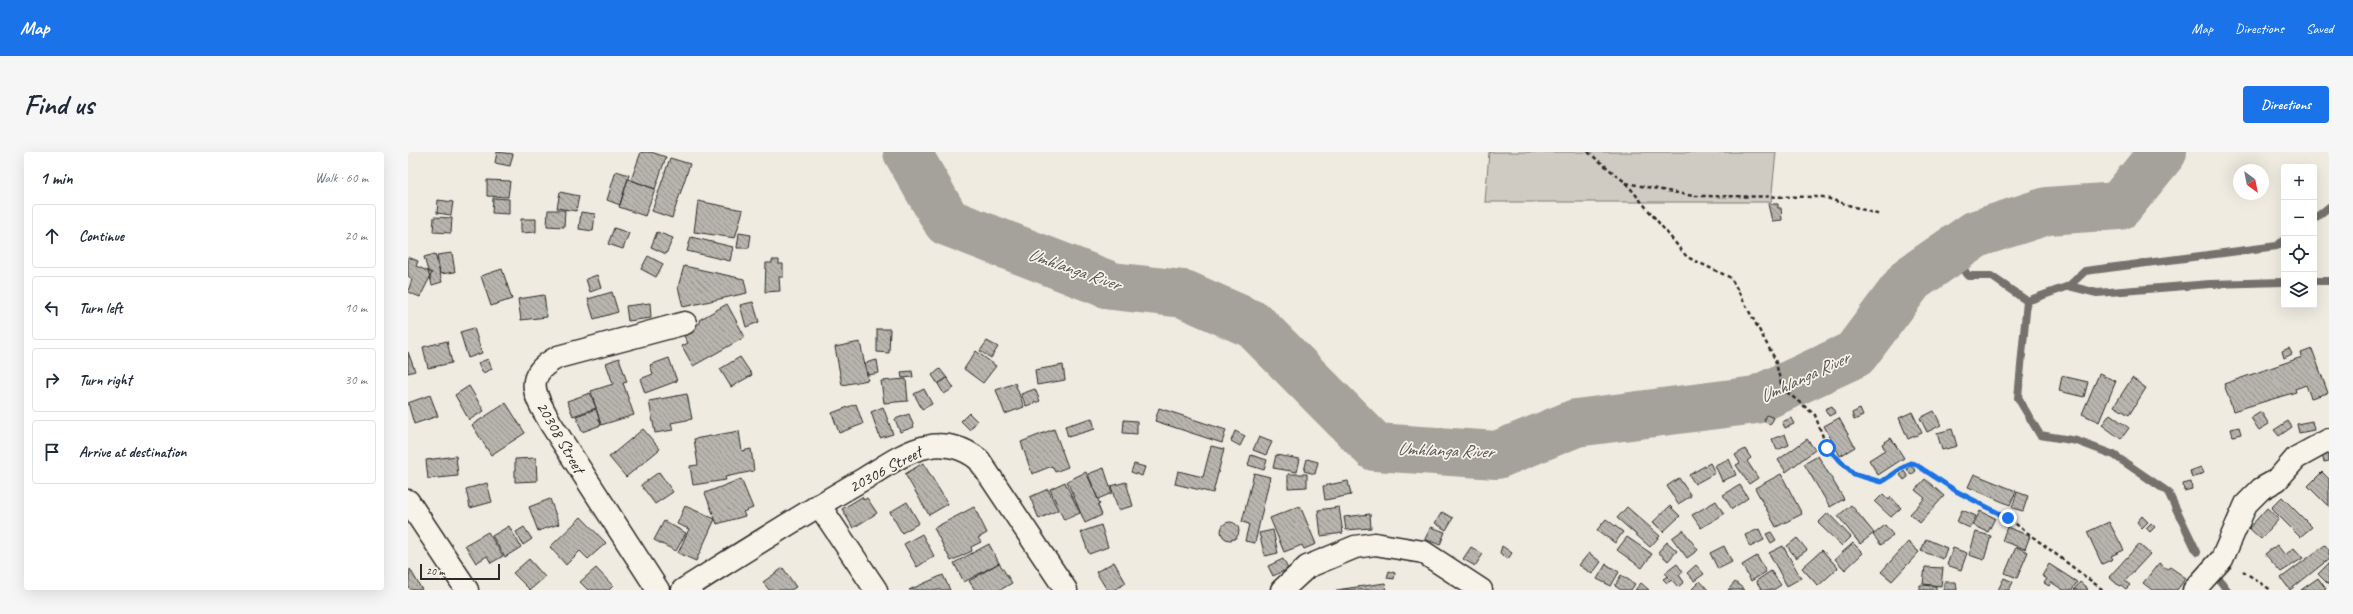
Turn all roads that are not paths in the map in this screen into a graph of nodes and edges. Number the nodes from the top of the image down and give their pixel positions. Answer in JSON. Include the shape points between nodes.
{"nodes":[{"id":1,"x":685,"y":323,"type":"dead end"},
{"id":2,"x":2329,"y":440,"type":"edge"},
{"id":3,"x":408,"y":501,"type":"edge"},
{"id":4,"x":819,"y":505,"type":"junction"},
{"id":5,"x":467,"y":590,"type":"edge"},
{"id":6,"x":658,"y":590,"type":"edge"},
{"id":7,"x":683,"y":590,"type":"edge"},
{"id":8,"x":876,"y":590,"type":"edge"},
{"id":9,"x":1066,"y":590,"type":"edge"},
{"id":10,"x":1282,"y":590,"type":"edge"},
{"id":11,"x":1481,"y":590,"type":"edge"},
{"id":12,"x":2194,"y":590,"type":"edge"}],
"edges":[{"from":1,"to":6,"type":"street","name":"20308 Street","via":[[558,357],[544,364],[536,373],[534,387],[551,424]]},
{"from":2,"to":12,"type":"street","via":[[2296,458],[2277,480],[2261,489],[2246,504],[2222,559]]},
{"from":3,"to":5,"type":"street"},
{"from":4,"to":7,"type":"street","name":"20306 Street"},
{"from":4,"to":8,"type":"street"},
{"from":4,"to":9,"type":"street","name":"20306 Street","via":[[904,456],[926,447],[948,445],[968,451],[979,460]]},
{"from":10,"to":11,"type":"street","via":[[1307,567],[1344,551],[1376,544],[1423,552]]}]}
